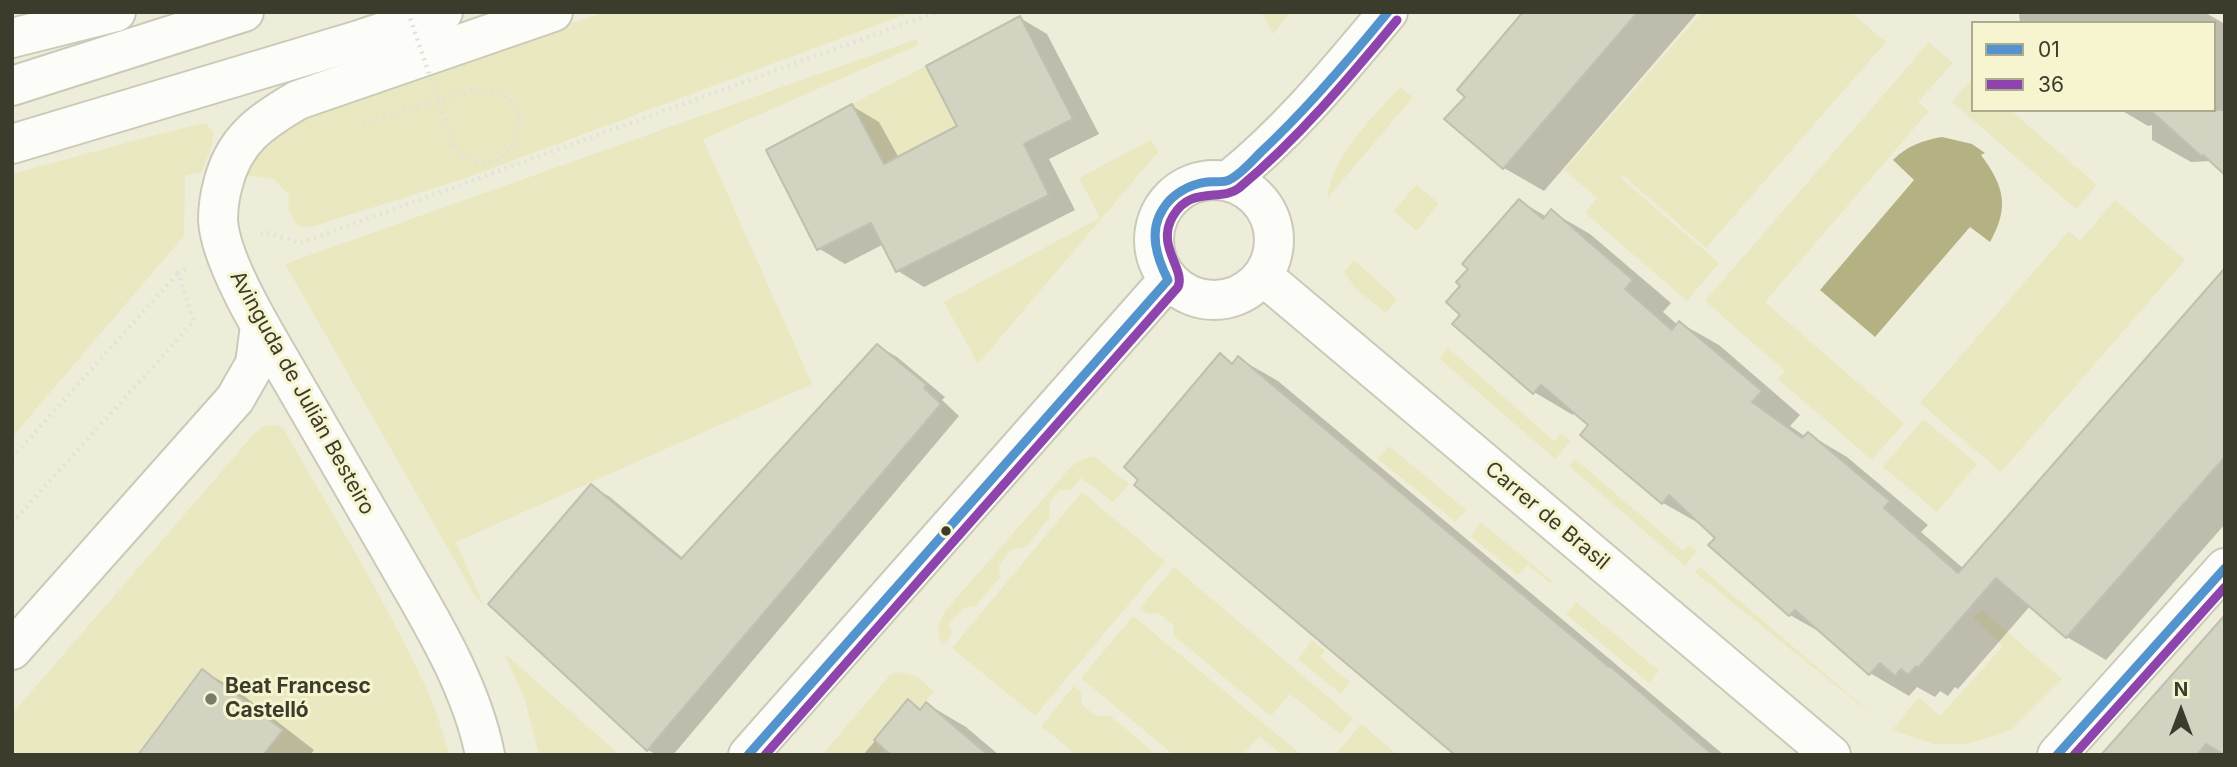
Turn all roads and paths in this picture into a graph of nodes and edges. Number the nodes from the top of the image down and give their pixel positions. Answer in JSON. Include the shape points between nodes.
{"nodes":[{"id":1,"x":23,"y":12,"type":"edge"},
{"id":2,"x":116,"y":12,"type":"edge"},
{"id":3,"x":244,"y":12,"type":"edge"},
{"id":4,"x":408,"y":12,"type":"edge"},
{"id":5,"x":443,"y":12,"type":"edge"},
{"id":6,"x":552,"y":12,"type":"edge"},
{"id":7,"x":937,"y":12,"type":"edge"},
{"id":8,"x":1388,"y":12,"type":"edge"},
{"id":9,"x":12,"y":16,"type":"edge"},
{"id":10,"x":12,"y":38,"type":"edge"},
{"id":11,"x":12,"y":86,"type":"edge"},
{"id":12,"x":356,"y":125,"type":"dead end"},
{"id":13,"x":12,"y":144,"type":"edge"},
{"id":14,"x":1228,"y":181,"type":"junction"},
{"id":15,"x":224,"y":250,"type":"junction"},
{"id":16,"x":178,"y":273,"type":"junction"},
{"id":17,"x":1263,"y":276,"type":"junction"},
{"id":18,"x":1168,"y":280,"type":"junction"},
{"id":19,"x":260,"y":326,"type":"junction"},
{"id":20,"x":12,"y":458,"type":"edge"},
{"id":21,"x":12,"y":523,"type":"edge"},
{"id":22,"x":2225,"y":568,"type":"edge"},
{"id":23,"x":12,"y":650,"type":"edge"},
{"id":24,"x":485,"y":755,"type":"edge"},
{"id":25,"x":748,"y":755,"type":"edge"},
{"id":26,"x":1831,"y":755,"type":"edge"},
{"id":27,"x":2057,"y":755,"type":"edge"}],
"edges":[{"from":1,"to":9,"type":"main road"},
{"from":2,"to":10,"type":"main road"},
{"from":3,"to":11,"type":"main road"},
{"from":4,"to":12,"type":"path","bridge":true,"via":[[438,98],[442,110],[446,122],[454,147],[477,163],[493,162],[509,152],[519,138],[520,119],[511,100],[493,90],[475,89],[441,100],[429,104]]},
{"from":5,"to":13,"type":"main road"},
{"from":6,"to":15,"type":"main road","name":"Avinguda de Julián Besteiro","via":[[298,100],[267,117],[240,143],[228,166],[218,221]]},
{"from":7,"to":15,"type":"path","via":[[300,243],[265,232]]},
{"from":8,"to":14,"type":"main road","via":[[1279,138]]},
{"from":14,"to":17,"type":"main road","via":[[1250,191],[1271,219],[1274,248]]},
{"from":14,"to":18,"type":"main road","via":[[1190,184],[1162,209],[1154,227],[1153,246]]},
{"from":15,"to":16,"type":"path"},
{"from":15,"to":19,"type":"main road","name":"Avinguda de Julián Besteiro"},
{"from":16,"to":20,"type":"path"},
{"from":16,"to":21,"type":"path","via":[[194,321]]},
{"from":17,"to":18,"type":"main road","via":[[1235,298],[1217,301],[1182,292]]},
{"from":17,"to":26,"type":"main road","name":"Carrer de Brasil"},
{"from":18,"to":25,"type":"main road"},
{"from":19,"to":23,"type":"main road","via":[[254,363],[236,399]]},
{"from":19,"to":24,"type":"main road","name":"Avinguda de Julián Besteiro","via":[[427,613],[465,690]]},
{"from":22,"to":27,"type":"main road"}]}
